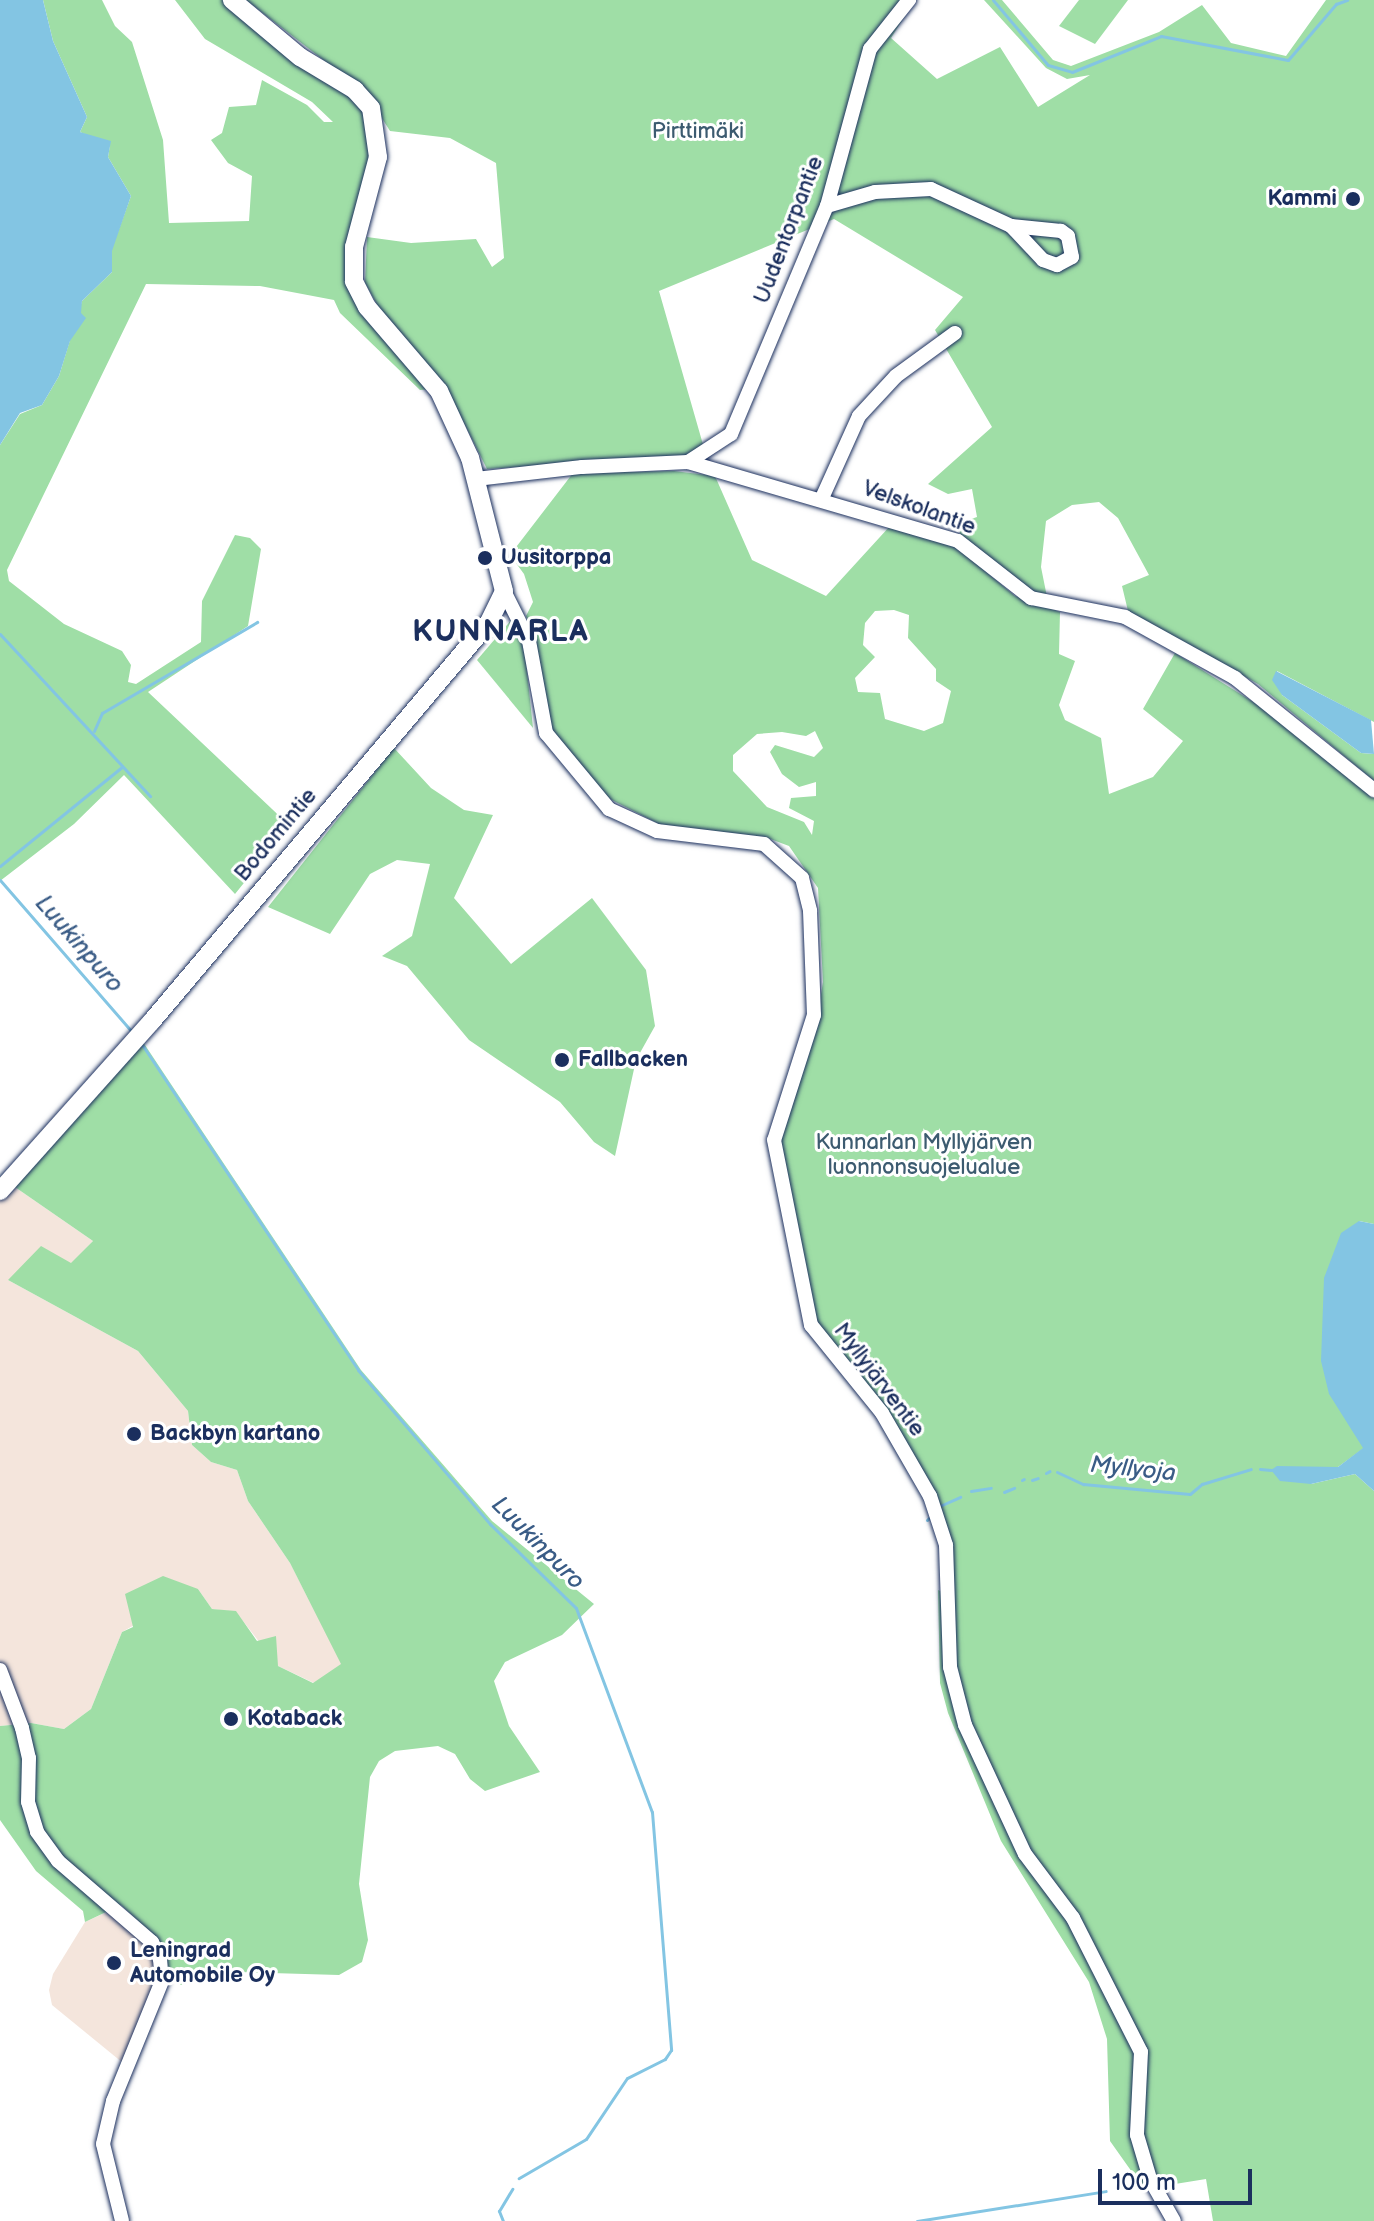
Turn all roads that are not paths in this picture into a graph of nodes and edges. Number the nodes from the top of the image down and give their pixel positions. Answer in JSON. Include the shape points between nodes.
{"nodes":[{"id":1,"x":232,"y":0,"type":"edge"},
{"id":2,"x":909,"y":0,"type":"edge"},
{"id":3,"x":827,"y":206,"type":"junction"},
{"id":4,"x":1011,"y":226,"type":"dead end"},
{"id":5,"x":955,"y":333,"type":"dead end"},
{"id":6,"x":688,"y":462,"type":"junction"},
{"id":7,"x":476,"y":479,"type":"junction"},
{"id":8,"x":822,"y":498,"type":"junction"},
{"id":9,"x":504,"y":591,"type":"junction"},
{"id":10,"x":1374,"y":790,"type":"edge"},
{"id":11,"x":0,"y":1191,"type":"edge"},
{"id":12,"x":0,"y":1670,"type":"edge"},
{"id":13,"x":122,"y":2221,"type":"edge"},
{"id":14,"x":1174,"y":2221,"type":"edge"}],
"edges":[{"from":1,"to":7,"type":"main road","via":[[300,57],[355,90],[371,108],[378,157],[354,247],[354,281],[367,307],[439,391]]},
{"from":2,"to":3,"type":"street","name":"Uudentorpantie","via":[[870,49]]},
{"from":3,"to":4,"type":"street","via":[[875,192],[931,189]]},
{"from":3,"to":6,"type":"street","name":"Uudentorpantie","via":[[731,434]]},
{"from":5,"to":8,"type":"street","via":[[896,376],[859,416]]},
{"from":6,"to":7,"type":"street","name":"Velskolantie"},
{"from":6,"to":8,"type":"street","name":"Velskolantie"},
{"from":7,"to":9,"type":"main road"},
{"from":8,"to":10,"type":"street","name":"Velskolantie","via":[[958,541],[1031,598],[1125,617],[1254,690]]},
{"from":9,"to":11,"type":"main road","name":"Bodomintie","via":[[489,622],[152,1021]]},
{"from":9,"to":14,"type":"street","name":"Myllyjärventie","via":[[529,641],[546,733],[609,809],[657,831],[764,844],[802,878],[810,911],[814,1015],[774,1140],[811,1325],[882,1413],[930,1496],[946,1545],[950,1667],[965,1725],[1025,1854],[1073,1918],[1141,2052],[1137,2135],[1150,2179]]},
{"from":12,"to":13,"type":"street","via":[[29,1758],[28,1802],[37,1832],[58,1861],[152,1942],[160,1959],[162,1981],[113,2101],[103,2144]]}]}
